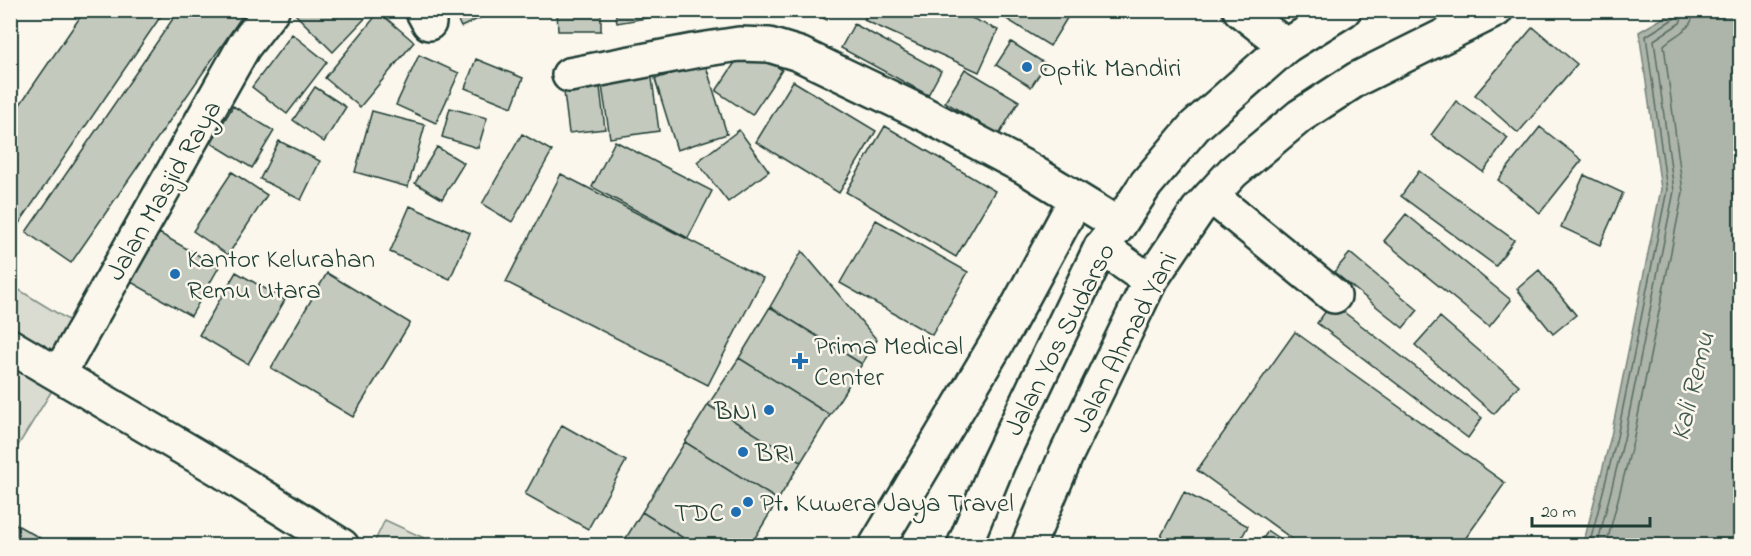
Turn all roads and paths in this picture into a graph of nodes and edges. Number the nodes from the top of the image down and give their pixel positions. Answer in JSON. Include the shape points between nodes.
{"nodes":[{"id":1,"x":273,"y":10,"type":"edge"},
{"id":2,"x":1240,"y":10,"type":"edge"},
{"id":3,"x":1344,"y":10,"type":"edge"},
{"id":4,"x":1496,"y":10,"type":"edge"},
{"id":5,"x":1286,"y":46,"type":"junction"},
{"id":6,"x":569,"y":75,"type":"dead end"},
{"id":7,"x":1211,"y":196,"type":"junction"},
{"id":8,"x":1076,"y":199,"type":"junction"},
{"id":9,"x":1110,"y":236,"type":"junction"},
{"id":10,"x":1150,"y":281,"type":"junction"},
{"id":11,"x":1334,"y":296,"type":"dead end"},
{"id":12,"x":10,"y":346,"type":"edge"},
{"id":13,"x":59,"y":374,"type":"junction"},
{"id":14,"x":342,"y":546,"type":"edge"},
{"id":15,"x":876,"y":546,"type":"edge"},
{"id":16,"x":964,"y":546,"type":"edge"},
{"id":17,"x":1028,"y":546,"type":"edge"}],
"edges":[{"from":1,"to":13,"type":"main road","name":"Jalan Masjid Raya","via":[[244,46]]},
{"from":2,"to":5,"type":"main road"},
{"from":3,"to":5,"type":"main road","name":"Jalan Yos Sudarso"},
{"from":4,"to":7,"type":"main road","name":"Jalan Ahmad Yani","via":[[1357,79],[1309,110],[1233,172]]},
{"from":5,"to":9,"type":"main road","name":"Jalan Yos Sudarso","via":[[1195,126],[1146,184]]},
{"from":6,"to":8,"type":"main road","via":[[739,44],[770,45],[799,54],[924,114]]},
{"from":7,"to":10,"type":"main road","name":"Jalan Ahmad Yani","via":[[1197,210]]},
{"from":7,"to":11,"type":"main road"},
{"from":8,"to":9,"type":"main road"},
{"from":8,"to":15,"type":"main road","via":[[1010,321]]},
{"from":9,"to":10,"type":"main road"},
{"from":9,"to":16,"type":"main road","name":"Jalan Yos Sudarso","via":[[1017,423]]},
{"from":10,"to":17,"type":"main road","name":"Jalan Ahmad Yani","via":[[1067,453]]},
{"from":12,"to":13,"type":"main road"},
{"from":13,"to":14,"type":"main road"}]}
